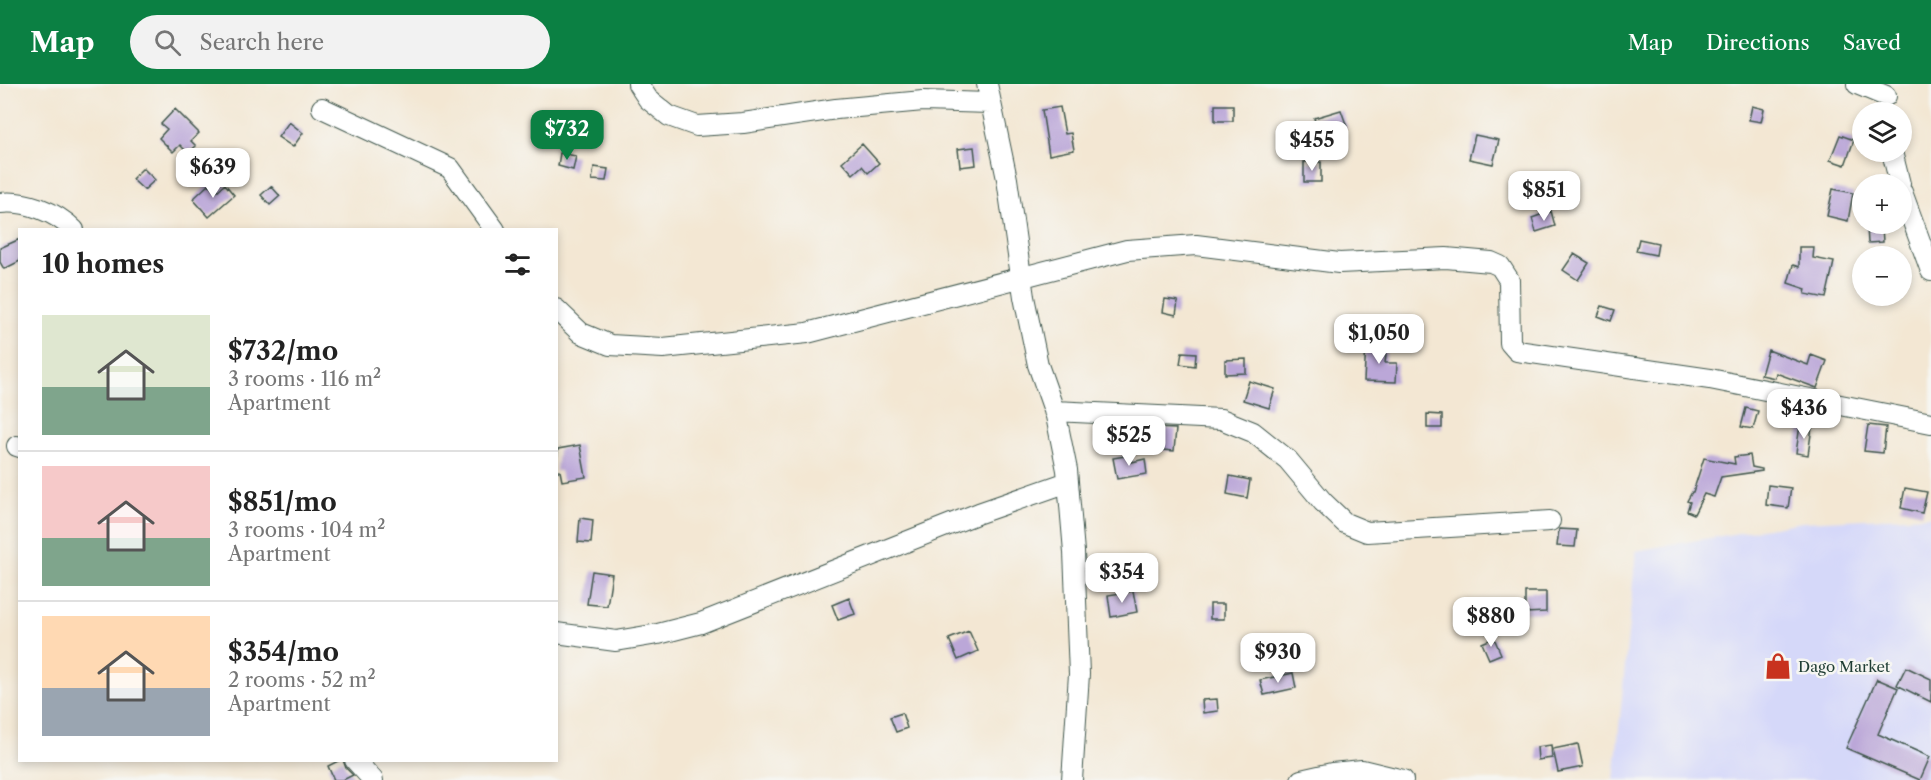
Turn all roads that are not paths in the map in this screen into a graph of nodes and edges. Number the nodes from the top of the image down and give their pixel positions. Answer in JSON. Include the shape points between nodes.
{"nodes":[{"id":1,"x":987,"y":84,"type":"edge"},
{"id":2,"x":1857,"y":84,"type":"edge"},
{"id":3,"x":644,"y":89,"type":"edge"},
{"id":4,"x":1886,"y":97,"type":"edge"},
{"id":5,"x":990,"y":104,"type":"junction"},
{"id":6,"x":322,"y":108,"type":"dead end"},
{"id":7,"x":0,"y":203,"type":"edge"},
{"id":8,"x":1912,"y":219,"type":"edge"},
{"id":9,"x":72,"y":228,"type":"edge"},
{"id":10,"x":494,"y":228,"type":"edge"},
{"id":11,"x":1931,"y":271,"type":"edge"},
{"id":12,"x":1021,"y":276,"type":"junction"},
{"id":13,"x":558,"y":311,"type":"edge"},
{"id":14,"x":1054,"y":411,"type":"junction"},
{"id":15,"x":1931,"y":423,"type":"edge"},
{"id":16,"x":1068,"y":482,"type":"junction"},
{"id":17,"x":1550,"y":521,"type":"dead end"},
{"id":18,"x":558,"y":633,"type":"edge"},
{"id":19,"x":357,"y":762,"type":"edge"},
{"id":20,"x":374,"y":780,"type":"edge"},
{"id":21,"x":1072,"y":780,"type":"edge"},
{"id":22,"x":1301,"y":780,"type":"edge"},
{"id":23,"x":1403,"y":780,"type":"edge"}],
"edges":[{"from":1,"to":5,"type":"street"},
{"from":2,"to":4,"type":"street"},
{"from":3,"to":5,"type":"street","via":[[669,116],[697,126],[923,101]]},
{"from":5,"to":12,"type":"street","via":[[1007,179]]},
{"from":6,"to":10,"type":"street","via":[[450,168]]},
{"from":7,"to":9,"type":"street","via":[[46,210]]},
{"from":8,"to":11,"type":"street"},
{"from":12,"to":13,"type":"street","via":[[807,333],[663,348],[610,345],[581,333]]},
{"from":12,"to":14,"type":"street","via":[[1038,365]]},
{"from":12,"to":15,"type":"street","via":[[1127,250],[1196,245],[1339,263],[1446,258],[1491,262],[1500,266],[1509,280],[1510,343],[1517,351],[1710,379]]},
{"from":14,"to":16,"type":"street"},
{"from":14,"to":17,"type":"street","via":[[1221,419],[1253,432],[1288,460],[1345,523],[1367,532]]},
{"from":16,"to":18,"type":"street","via":[[701,623],[616,641]]},
{"from":16,"to":21,"type":"street","via":[[1079,674]]},
{"from":19,"to":20,"type":"street"},
{"from":22,"to":23,"type":"street","via":[[1362,770]]}]}
